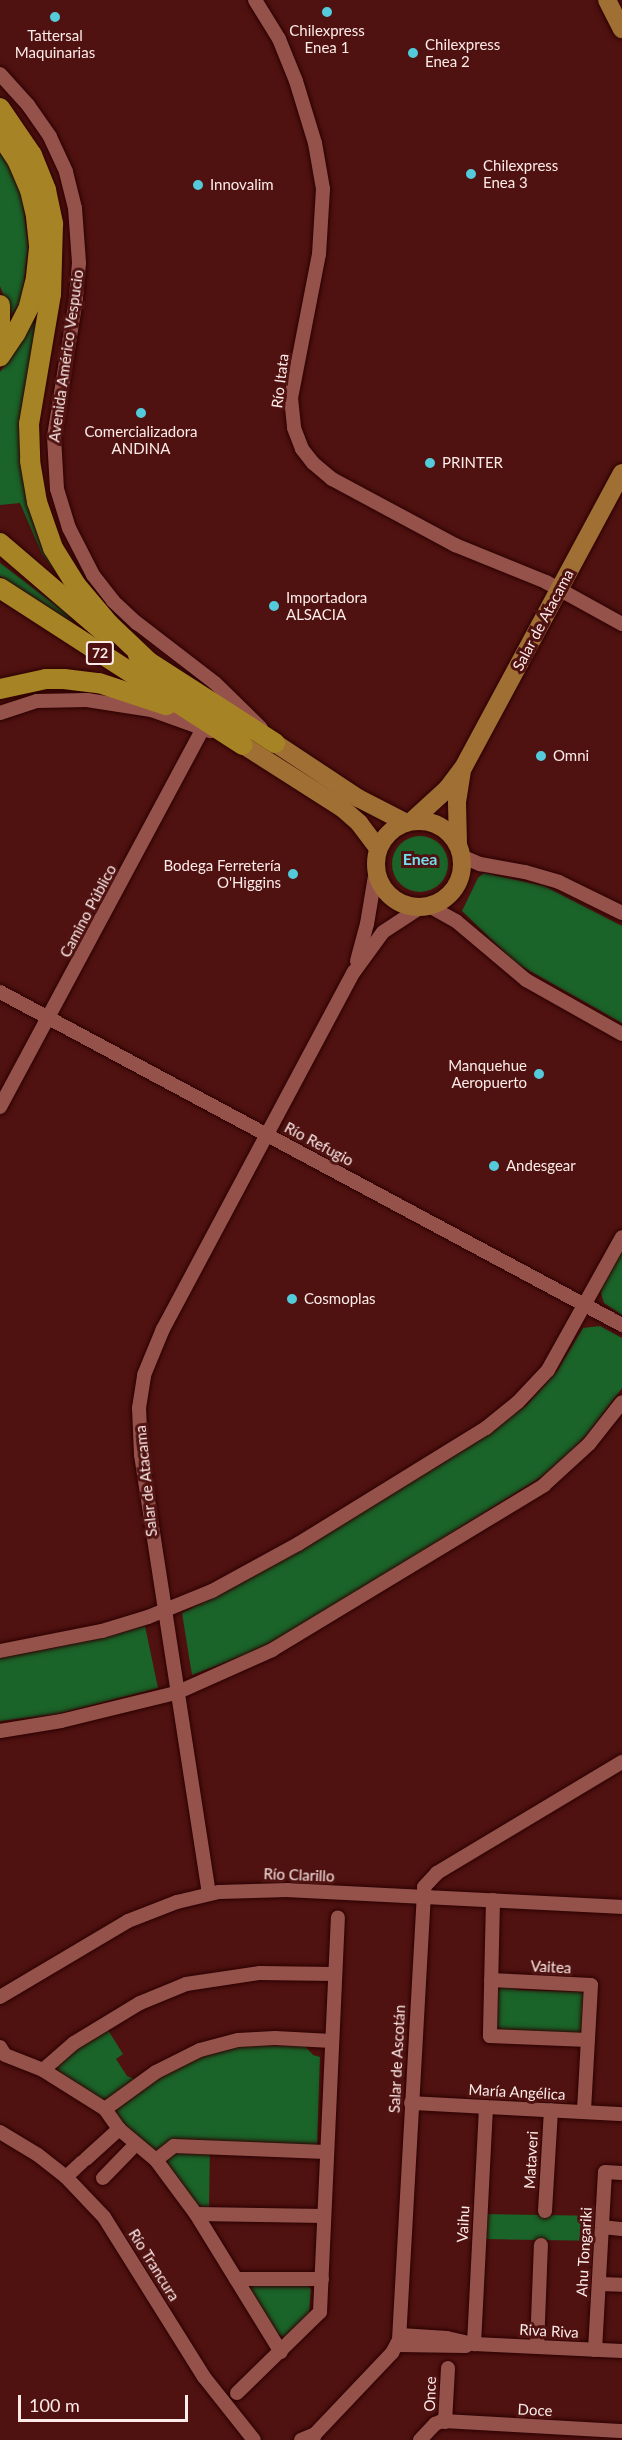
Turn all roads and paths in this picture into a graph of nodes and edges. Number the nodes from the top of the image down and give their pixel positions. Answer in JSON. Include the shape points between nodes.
{"nodes":[{"id":1,"x":255,"y":0,"type":"edge"},
{"id":2,"x":607,"y":0,"type":"edge"},
{"id":3,"x":622,"y":29,"type":"edge"},
{"id":4,"x":0,"y":74,"type":"edge"},
{"id":5,"x":0,"y":108,"type":"edge"},
{"id":6,"x":0,"y":134,"type":"edge"},
{"id":7,"x":0,"y":305,"type":"edge"},
{"id":8,"x":0,"y":333,"type":"edge"},
{"id":9,"x":0,"y":357,"type":"edge"},
{"id":10,"x":622,"y":473,"type":"edge"},
{"id":11,"x":0,"y":543,"type":"edge"},
{"id":12,"x":0,"y":588,"type":"edge"},
{"id":13,"x":560,"y":590,"type":"junction"},
{"id":14,"x":622,"y":624,"type":"edge"},
{"id":15,"x":148,"y":661,"type":"junction"},
{"id":16,"x":0,"y":689,"type":"edge"},
{"id":17,"x":0,"y":713,"type":"edge"},
{"id":18,"x":201,"y":723,"type":"junction"},
{"id":19,"x":274,"y":743,"type":"junction"},
{"id":20,"x":243,"y":745,"type":"joint"},
{"id":21,"x":463,"y":768,"type":"junction"},
{"id":22,"x":409,"y":821,"type":"junction"},
{"id":23,"x":378,"y":848,"type":"junction"},
{"id":24,"x":460,"y":850,"type":"junction"},
{"id":25,"x":376,"y":870,"type":"junction"},
{"id":26,"x":425,"y":907,"type":"junction"},
{"id":27,"x":622,"y":914,"type":"edge"},
{"id":28,"x":354,"y":972,"type":"junction"},
{"id":29,"x":0,"y":992,"type":"edge"},
{"id":30,"x":48,"y":1018,"type":"junction"},
{"id":31,"x":622,"y":1034,"type":"edge"},
{"id":32,"x":0,"y":1107,"type":"edge"},
{"id":33,"x":266,"y":1134,"type":"junction"},
{"id":34,"x":622,"y":1237,"type":"edge"},
{"id":35,"x":585,"y":1305,"type":"junction"},
{"id":36,"x":622,"y":1325,"type":"edge"},
{"id":37,"x":622,"y":1402,"type":"edge"},
{"id":38,"x":163,"y":1611,"type":"junction"},
{"id":39,"x":0,"y":1651,"type":"edge"},
{"id":40,"x":176,"y":1693,"type":"junction"},
{"id":41,"x":0,"y":1731,"type":"edge"},
{"id":42,"x":622,"y":1762,"type":"edge"},
{"id":43,"x":209,"y":1894,"type":"junction"},
{"id":44,"x":422,"y":1896,"type":"junction"},
{"id":45,"x":494,"y":1900,"type":"junction"},
{"id":46,"x":622,"y":1907,"type":"edge"},
{"id":47,"x":338,"y":1917,"type":"dead end"},
{"id":48,"x":334,"y":1974,"type":"junction"},
{"id":49,"x":491,"y":1980,"type":"junction"},
{"id":50,"x":0,"y":1997,"type":"edge"},
{"id":51,"x":588,"y":2040,"type":"junction"},
{"id":52,"x":332,"y":2042,"type":"junction"},
{"id":53,"x":0,"y":2047,"type":"edge"},
{"id":54,"x":43,"y":2070,"type":"junction"},
{"id":55,"x":411,"y":2103,"type":"junction"},
{"id":56,"x":486,"y":2107,"type":"junction"},
{"id":57,"x":105,"y":2109,"type":"junction"},
{"id":58,"x":551,"y":2110,"type":"junction"},
{"id":59,"x":584,"y":2112,"type":"junction"},
{"id":60,"x":622,"y":2114,"type":"edge"},
{"id":61,"x":119,"y":2129,"type":"junction"},
{"id":62,"x":0,"y":2132,"type":"edge"},
{"id":63,"x":136,"y":2144,"type":"junction"},
{"id":64,"x":326,"y":2152,"type":"junction"},
{"id":65,"x":156,"y":2160,"type":"junction"},
{"id":66,"x":622,"y":2173,"type":"edge"},
{"id":67,"x":66,"y":2177,"type":"junction"},
{"id":68,"x":85,"y":2195,"type":"junction"},
{"id":69,"x":545,"y":2211,"type":"dead end"},
{"id":70,"x":196,"y":2214,"type":"junction"},
{"id":71,"x":324,"y":2216,"type":"junction"},
{"id":72,"x":602,"y":2227,"type":"junction"},
{"id":73,"x":622,"y":2229,"type":"edge"},
{"id":74,"x":541,"y":2245,"type":"dead end"},
{"id":75,"x":236,"y":2279,"type":"junction"},
{"id":76,"x":322,"y":2279,"type":"junction"},
{"id":77,"x":599,"y":2284,"type":"junction"},
{"id":78,"x":622,"y":2285,"type":"edge"},
{"id":79,"x":399,"y":2340,"type":"junction"},
{"id":80,"x":474,"y":2344,"type":"junction"},
{"id":81,"x":537,"y":2347,"type":"junction"},
{"id":82,"x":595,"y":2350,"type":"junction"},
{"id":83,"x":622,"y":2351,"type":"edge"},
{"id":84,"x":281,"y":2352,"type":"junction"},
{"id":85,"x":448,"y":2368,"type":"dead end"},
{"id":86,"x":237,"y":2393,"type":"dead end"},
{"id":87,"x":446,"y":2422,"type":"junction"},
{"id":88,"x":622,"y":2431,"type":"edge"},
{"id":89,"x":539,"y":2434,"type":"edge"},
{"id":90,"x":314,"y":2437,"type":"edge"},
{"id":91,"x":254,"y":2440,"type":"edge"},
{"id":92,"x":301,"y":2440,"type":"edge"},
{"id":93,"x":420,"y":2440,"type":"edge"}],
"edges":[{"from":1,"to":13,"type":"street","name":"Río Itata","via":[[286,56],[315,142],[321,174],[322,236],[291,398],[294,428],[302,449],[332,479],[467,551]]},
{"from":2,"to":3,"type":"main road"},
{"from":4,"to":19,"type":"street","name":"Avenida Américo Vespucio","via":[[50,137],[66,172],[75,208],[79,263],[76,299],[54,437],[57,489],[69,528],[93,575],[113,601],[215,682]]},
{"from":5,"to":15,"type":"highway","via":[[32,155],[46,190],[53,224],[51,294],[29,424],[30,461],[39,510],[53,548],[76,585],[96,611]]},
{"from":6,"to":9,"type":"highway","via":[[30,190],[39,248],[28,307]]},
{"from":7,"to":8,"type":"highway"},
{"from":10,"to":13,"type":"main road","name":"Salar de Atacama"},
{"from":11,"to":15,"type":"highway","via":[[89,622]]},
{"from":12,"to":18,"type":"highway","number":"72"},
{"from":13,"to":14,"type":"street","name":"Río Itata"},
{"from":13,"to":21,"type":"main road","name":"Salar de Atacama"},
{"from":15,"to":19,"type":"highway"},
{"from":16,"to":18,"type":"highway","via":[[46,680],[84,681],[120,688]]},
{"from":17,"to":18,"type":"street","via":[[37,701],[87,700],[143,708]]},
{"from":18,"to":20,"type":"highway","number":"72"},
{"from":18,"to":30,"type":"street","name":"Camino Público"},
{"from":19,"to":22,"type":"main road","name":"Avenida Américo Vespucio","via":[[358,798]]},
{"from":20,"to":23,"type":"main road","via":[[342,808]]},
{"from":21,"to":22,"type":"main road","name":"Salar de Atacama","via":[[447,789]]},
{"from":21,"to":24,"type":"main road","name":"Salar de Atacama","via":[[458,802]]},
{"from":22,"to":23,"type":"main road","via":[[386,835]]},
{"from":22,"to":24,"type":"main road","via":[[437,825]]},
{"from":23,"to":25,"type":"main road"},
{"from":24,"to":26,"type":"main road","via":[[461,872],[456,886],[444,899]]},
{"from":24,"to":27,"type":"street","via":[[480,864],[559,882]]},
{"from":25,"to":26,"type":"main road","via":[[391,897],[405,905]]},
{"from":25,"to":28,"type":"street","name":"Salar de Atacama"},
{"from":26,"to":28,"type":"street","name":"Salar de Atacama","via":[[383,932]]},
{"from":26,"to":31,"type":"street","via":[[456,921],[526,980]]},
{"from":28,"to":33,"type":"street","name":"Salar de Atacama"},
{"from":29,"to":30,"type":"street","name":"Río Refugio"},
{"from":30,"to":32,"type":"street","name":"Camino Público"},
{"from":30,"to":33,"type":"street","name":"Río Refugio"},
{"from":33,"to":35,"type":"street","name":"Río Refugio"},
{"from":33,"to":38,"type":"street","name":"Salar de Atacama","via":[[163,1329],[144,1375],[139,1408],[141,1455]]},
{"from":34,"to":35,"type":"street"},
{"from":35,"to":36,"type":"street","name":"Río Refugio"},
{"from":35,"to":38,"type":"street","via":[[548,1370],[496,1421],[273,1558],[212,1591]]},
{"from":37,"to":40,"type":"street","via":[[573,1461],[528,1496],[304,1633]]},
{"from":38,"to":39,"type":"street","via":[[102,1630]]},
{"from":38,"to":40,"type":"street","name":"Salar de Atacama"},
{"from":40,"to":41,"type":"street","via":[[84,1716]]},
{"from":40,"to":43,"type":"street","name":"Salar de Atacama"},
{"from":42,"to":44,"type":"street","via":[[437,1873],[428,1881]]},
{"from":43,"to":44,"type":"street","name":"Río Clarillo","via":[[278,1890]]},
{"from":43,"to":50,"type":"street","name":"Río Clarillo","via":[[128,1921]]},
{"from":44,"to":45,"type":"street","name":"Río Clarillo"},
{"from":44,"to":55,"type":"street","name":"Salar de Ascotán"},
{"from":45,"to":46,"type":"street","name":"Río Clarillo"},
{"from":45,"to":49,"type":"street"},
{"from":47,"to":48,"type":"street"},
{"from":48,"to":52,"type":"street"},
{"from":48,"to":54,"type":"street","via":[[260,1973],[186,1984],[140,2003],[74,2043]]},
{"from":49,"to":51,"type":"street","via":[[490,2036]]},
{"from":49,"to":51,"type":"street","name":"Vaitea","via":[[591,1985]]},
{"from":51,"to":59,"type":"street","name":"Vaitea"},
{"from":52,"to":57,"type":"street","via":[[238,2040],[200,2050],[156,2072]]},
{"from":52,"to":64,"type":"street"},
{"from":53,"to":54,"type":"street","via":[[5,2055]]},
{"from":54,"to":57,"type":"street"},
{"from":55,"to":56,"type":"street","name":"María Angélica"},
{"from":55,"to":79,"type":"street","name":"Salar de Ascotán"},
{"from":56,"to":58,"type":"street","name":"María Angélica"},
{"from":56,"to":80,"type":"street","name":"Vaihu"},
{"from":57,"to":61,"type":"street"},
{"from":58,"to":59,"type":"street","name":"María Angélica"},
{"from":58,"to":69,"type":"street","name":"Mataveri"},
{"from":59,"to":60,"type":"street","name":"María Angélica"},
{"from":61,"to":63,"type":"street"},
{"from":61,"to":67,"type":"street"},
{"from":62,"to":67,"type":"street","name":"Río Trancura"},
{"from":63,"to":65,"type":"street"},
{"from":63,"to":68,"type":"street"},
{"from":64,"to":65,"type":"street","via":[[174,2146]]},
{"from":64,"to":71,"type":"street"},
{"from":65,"to":70,"type":"street"},
{"from":66,"to":72,"type":"street","name":"Ahu Tongariki","via":[[606,2172]]},
{"from":67,"to":68,"type":"street","name":"Río Trancura"},
{"from":68,"to":91,"type":"street","name":"Río Trancura","via":[[122,2243],[204,2377]]},
{"from":70,"to":71,"type":"street"},
{"from":70,"to":75,"type":"street"},
{"from":71,"to":76,"type":"street"},
{"from":72,"to":73,"type":"street"},
{"from":72,"to":77,"type":"street","name":"Ahu Tongariki"},
{"from":74,"to":81,"type":"street"},
{"from":75,"to":76,"type":"street"},
{"from":75,"to":84,"type":"street"},
{"from":76,"to":84,"type":"street","via":[[320,2312]]},
{"from":77,"to":78,"type":"street"},
{"from":77,"to":82,"type":"street","name":"Ahu Tongariki"},
{"from":79,"to":80,"type":"street","name":"Riva Riva","via":[[447,2337]]},
{"from":79,"to":90,"type":"street"},
{"from":80,"to":81,"type":"street","name":"Riva Riva"},
{"from":81,"to":82,"type":"street","name":"Riva Riva"},
{"from":82,"to":83,"type":"street","name":"Riva Riva"},
{"from":84,"to":86,"type":"street"},
{"from":85,"to":87,"type":"street","name":"Once"},
{"from":87,"to":89,"type":"street","name":"Doce"},
{"from":87,"to":93,"type":"street","via":[[435,2424]]},
{"from":88,"to":89,"type":"street","name":"Doce"},
{"from":90,"to":92,"type":"street"}]}
